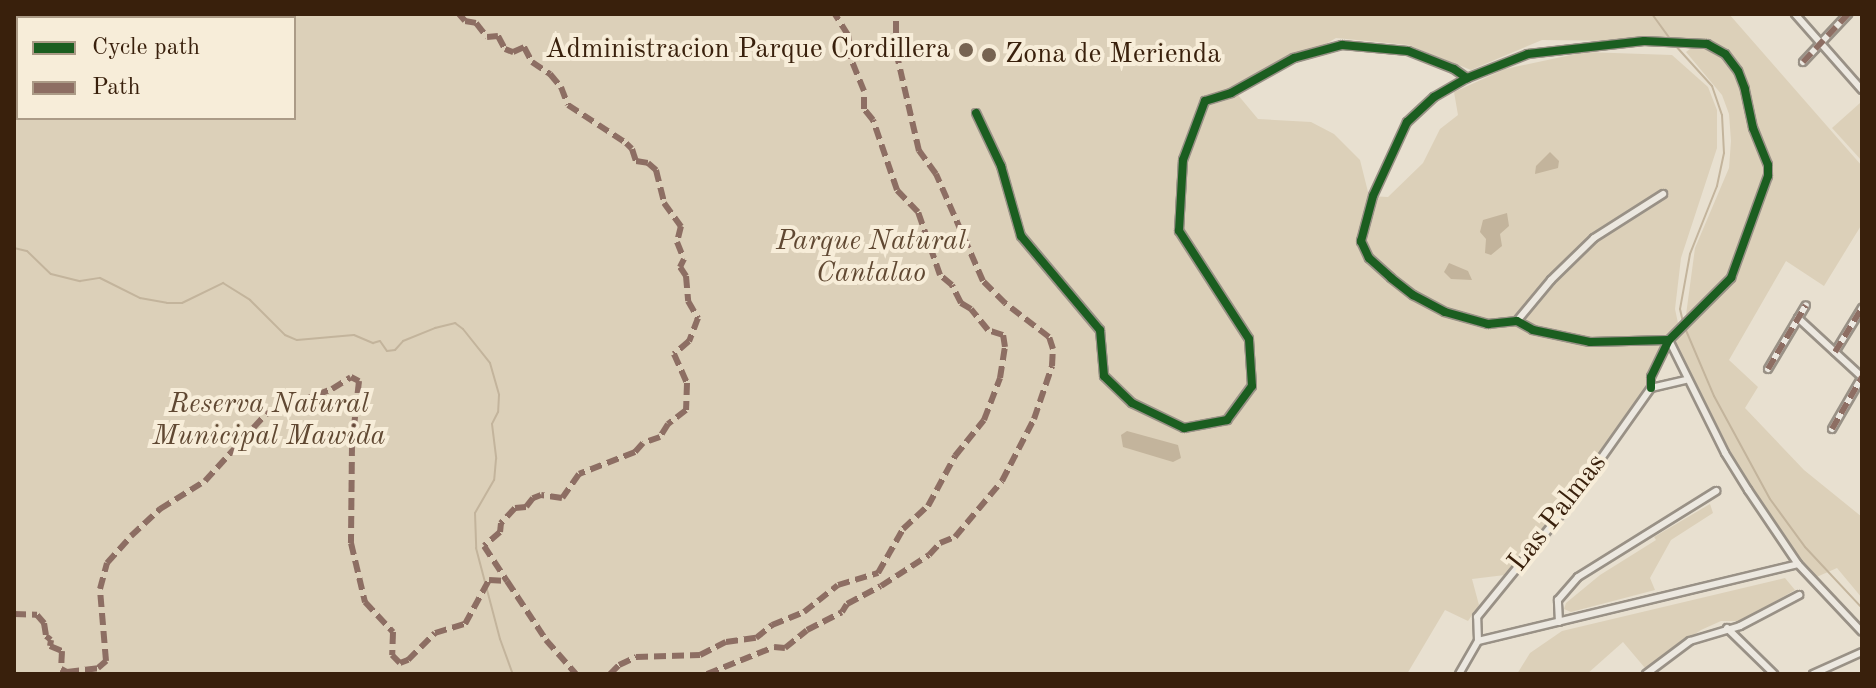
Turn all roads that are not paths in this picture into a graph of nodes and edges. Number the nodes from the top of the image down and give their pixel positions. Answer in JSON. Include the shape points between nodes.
{"nodes":[{"id":1,"x":1795,"y":14,"type":"edge"},
{"id":2,"x":1848,"y":14,"type":"edge"},
{"id":3,"x":1821,"y":43,"type":"junction"},
{"id":4,"x":1803,"y":62,"type":"dead end"},
{"id":5,"x":1467,"y":78,"type":"junction"},
{"id":6,"x":1862,"y":90,"type":"edge"},
{"id":7,"x":976,"y":113,"type":"dead end"},
{"id":8,"x":1663,"y":194,"type":"dead end"},
{"id":9,"x":1806,"y":305,"type":"dead end"},
{"id":10,"x":1862,"y":308,"type":"edge"},
{"id":11,"x":1798,"y":318,"type":"junction"},
{"id":12,"x":1517,"y":321,"type":"junction"},
{"id":13,"x":1669,"y":340,"type":"junction"},
{"id":14,"x":1835,"y":352,"type":"junction"},
{"id":15,"x":1768,"y":369,"type":"dead end"},
{"id":16,"x":1862,"y":377,"type":"edge"},
{"id":17,"x":1686,"y":380,"type":"junction"},
{"id":18,"x":1651,"y":388,"type":"junction"},
{"id":19,"x":1832,"y":429,"type":"dead end"},
{"id":20,"x":1716,"y":491,"type":"dead end"},
{"id":21,"x":1798,"y":564,"type":"junction"},
{"id":22,"x":1799,"y":595,"type":"dead end"},
{"id":23,"x":1559,"y":622,"type":"junction"},
{"id":24,"x":1727,"y":628,"type":"junction"},
{"id":25,"x":1862,"y":632,"type":"edge"},
{"id":26,"x":1478,"y":641,"type":"junction"},
{"id":27,"x":1862,"y":652,"type":"edge"},
{"id":28,"x":1459,"y":674,"type":"edge"},
{"id":29,"x":1646,"y":674,"type":"edge"},
{"id":30,"x":1774,"y":674,"type":"edge"},
{"id":31,"x":1813,"y":674,"type":"edge"}],
"edges":[{"from":1,"to":3,"type":"street"},
{"from":2,"to":3,"type":"street"},
{"from":3,"to":4,"type":"street"},
{"from":3,"to":6,"type":"street"},
{"from":5,"to":7,"type":"street","via":[[1408,51],[1342,45],[1294,58],[1231,93],[1205,101],[1183,160],[1179,231],[1249,339],[1252,386],[1227,420],[1184,428],[1132,403],[1104,376],[1100,330],[1021,236],[1001,166]]},
{"from":5,"to":12,"type":"street","via":[[1425,104],[1399,134],[1361,241],[1369,258],[1391,278],[1445,312],[1488,324]]},
{"from":5,"to":13,"type":"street","via":[[1528,54],[1581,46],[1707,44],[1725,54],[1738,71],[1768,176],[1731,278]]},
{"from":8,"to":12,"type":"street","via":[[1594,238]]},
{"from":9,"to":11,"type":"street"},
{"from":10,"to":14,"type":"street"},
{"from":11,"to":14,"type":"street"},
{"from":11,"to":15,"type":"street"},
{"from":12,"to":13,"type":"street","via":[[1533,330],[1590,342]]},
{"from":13,"to":17,"type":"street"},
{"from":13,"to":18,"type":"street","name":"Las Palmas"},
{"from":14,"to":16,"type":"street"},
{"from":16,"to":19,"type":"street"},
{"from":17,"to":18,"type":"street"},
{"from":17,"to":21,"type":"street","via":[[1725,453]]},
{"from":18,"to":26,"type":"street","name":"Las Palmas","via":[[1566,508],[1477,617]]},
{"from":20,"to":23,"type":"street","via":[[1578,577],[1558,600]]},
{"from":21,"to":23,"type":"street"},
{"from":21,"to":25,"type":"street"},
{"from":22,"to":24,"type":"street"},
{"from":23,"to":26,"type":"street"},
{"from":24,"to":29,"type":"street","via":[[1690,641]]},
{"from":24,"to":30,"type":"street"},
{"from":26,"to":28,"type":"street","name":"Las Palmas"},
{"from":27,"to":31,"type":"street"}]}
